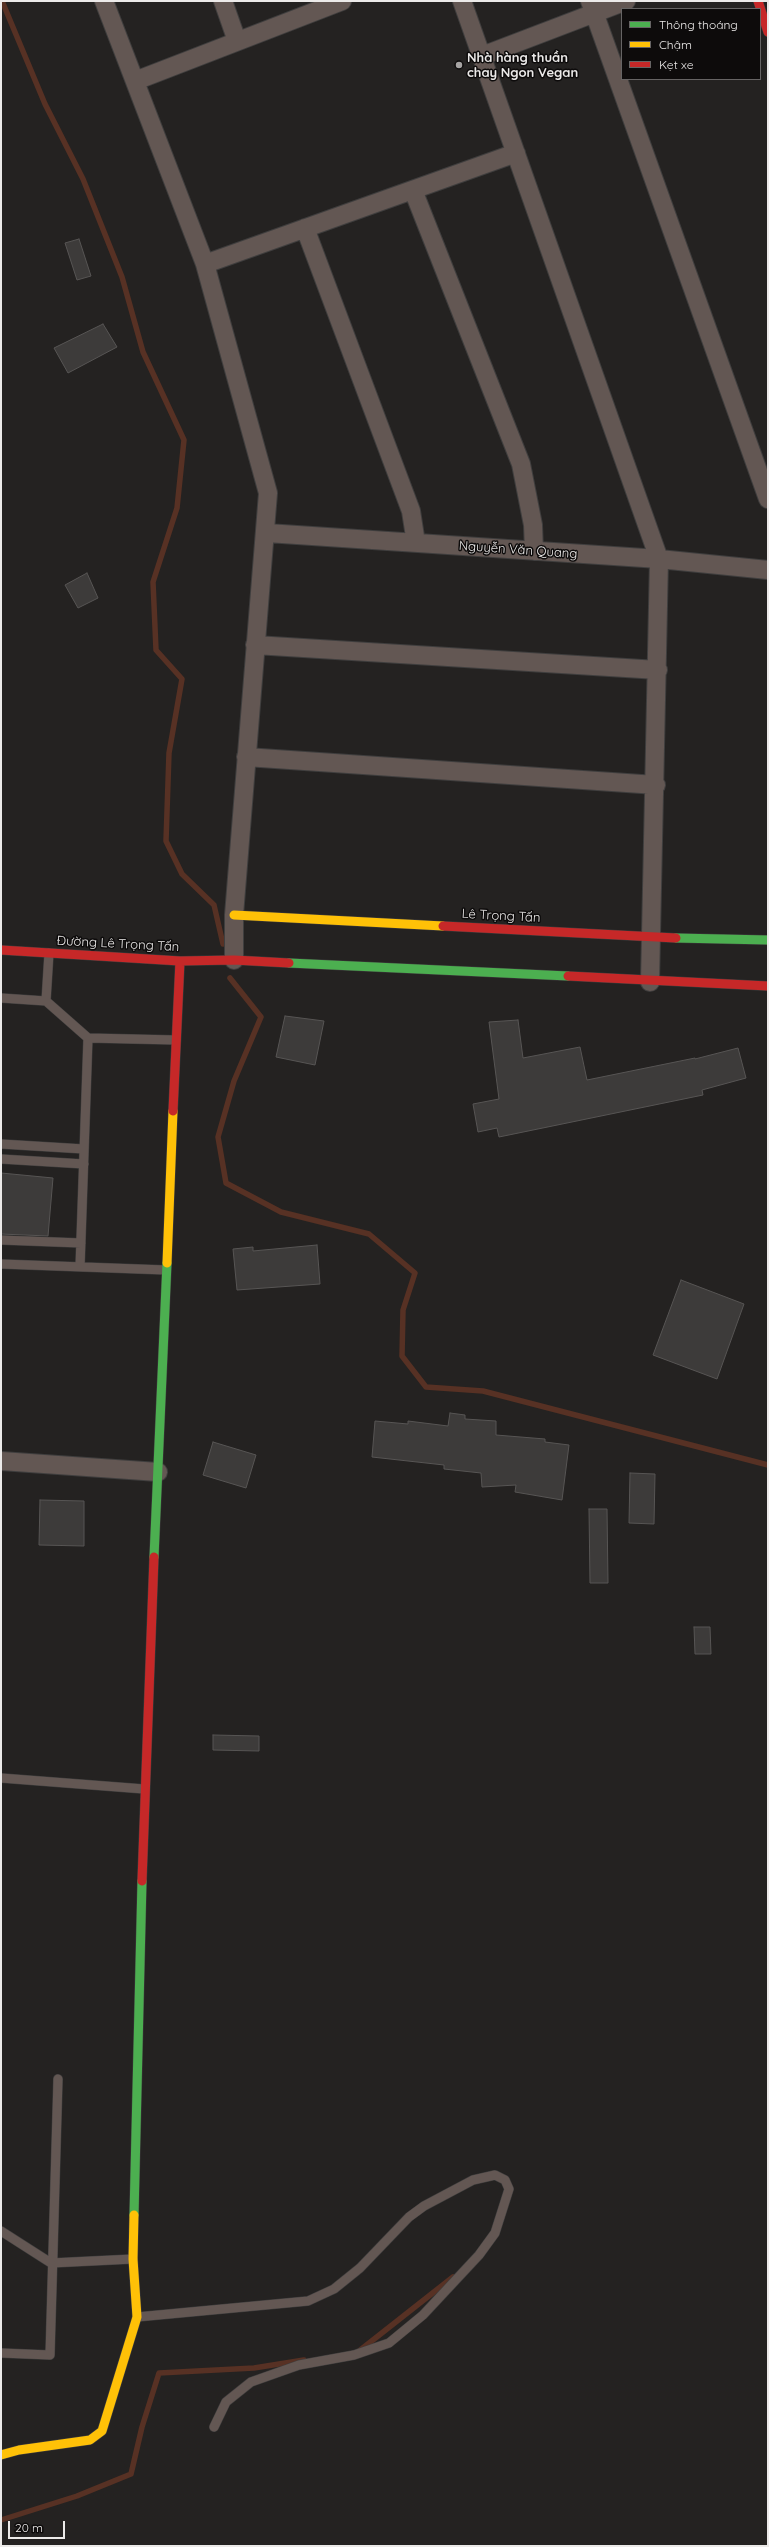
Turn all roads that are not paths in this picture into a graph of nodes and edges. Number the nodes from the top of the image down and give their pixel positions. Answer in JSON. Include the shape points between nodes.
{"nodes":[{"id":1,"x":104,"y":1,"type":"edge"},
{"id":2,"x":223,"y":1,"type":"edge"},
{"id":3,"x":342,"y":1,"type":"edge"},
{"id":4,"x":462,"y":1,"type":"edge"},
{"id":5,"x":626,"y":1,"type":"edge"},
{"id":6,"x":592,"y":7,"type":"edge"},
{"id":7,"x":761,"y":10,"type":"edge"},
{"id":8,"x":768,"y":32,"type":"edge"},
{"id":9,"x":237,"y":42,"type":"junction"},
{"id":10,"x":482,"y":56,"type":"junction"},
{"id":11,"x":135,"y":81,"type":"junction"},
{"id":12,"x":516,"y":153,"type":"junction"},
{"id":13,"x":413,"y":190,"type":"junction"},
{"id":14,"x":305,"y":228,"type":"junction"},
{"id":15,"x":205,"y":264,"type":"junction"},
{"id":16,"x":768,"y":499,"type":"edge"},
{"id":17,"x":267,"y":533,"type":"junction"},
{"id":18,"x":416,"y":543,"type":"junction"},
{"id":19,"x":534,"y":551,"type":"junction"},
{"id":20,"x":659,"y":559,"type":"junction"},
{"id":21,"x":768,"y":570,"type":"edge"},
{"id":22,"x":255,"y":645,"type":"junction"},
{"id":23,"x":658,"y":670,"type":"junction"},
{"id":24,"x":246,"y":757,"type":"junction"},
{"id":25,"x":656,"y":785,"type":"junction"},
{"id":26,"x":234,"y":915,"type":"junction"},
{"id":27,"x":652,"y":937,"type":"junction"},
{"id":28,"x":768,"y":940,"type":"edge"},
{"id":29,"x":1,"y":950,"type":"edge"},
{"id":30,"x":49,"y":953,"type":"junction"},
{"id":31,"x":234,"y":960,"type":"junction"},
{"id":32,"x":180,"y":961,"type":"junction"},
{"id":33,"x":650,"y":982,"type":"junction"},
{"id":34,"x":768,"y":986,"type":"edge"},
{"id":35,"x":1,"y":998,"type":"edge"},
{"id":36,"x":46,"y":1001,"type":"junction"},
{"id":37,"x":88,"y":1038,"type":"junction"},
{"id":38,"x":176,"y":1040,"type":"junction"},
{"id":39,"x":1,"y":1144,"type":"edge"},
{"id":40,"x":84,"y":1149,"type":"junction"},
{"id":41,"x":1,"y":1159,"type":"edge"},
{"id":42,"x":84,"y":1164,"type":"junction"},
{"id":43,"x":1,"y":1240,"type":"edge"},
{"id":44,"x":81,"y":1243,"type":"junction"},
{"id":45,"x":1,"y":1264,"type":"edge"},
{"id":46,"x":80,"y":1267,"type":"junction"},
{"id":47,"x":166,"y":1270,"type":"junction"},
{"id":48,"x":1,"y":1461,"type":"edge"},
{"id":49,"x":158,"y":1472,"type":"junction"},
{"id":50,"x":1,"y":1778,"type":"edge"},
{"id":51,"x":144,"y":1789,"type":"junction"},
{"id":52,"x":58,"y":2079,"type":"dead end"},
{"id":53,"x":1,"y":2231,"type":"edge"},
{"id":54,"x":134,"y":2259,"type":"junction"},
{"id":55,"x":51,"y":2263,"type":"junction"},
{"id":56,"x":137,"y":2317,"type":"junction"},
{"id":57,"x":1,"y":2353,"type":"edge"},
{"id":58,"x":214,"y":2427,"type":"dead end"},
{"id":59,"x":1,"y":2455,"type":"edge"}],
"edges":[{"from":1,"to":11,"type":"street"},
{"from":2,"to":9,"type":"street"},
{"from":3,"to":9,"type":"street"},
{"from":4,"to":10,"type":"street"},
{"from":5,"to":6,"type":"street"},
{"from":6,"to":10,"type":"street"},
{"from":6,"to":16,"type":"street"},
{"from":7,"to":8,"type":"street"},
{"from":9,"to":11,"type":"street"},
{"from":10,"to":12,"type":"street"},
{"from":11,"to":15,"type":"street"},
{"from":12,"to":13,"type":"street"},
{"from":12,"to":20,"type":"street"},
{"from":13,"to":14,"type":"street"},
{"from":13,"to":19,"type":"street","via":[[521,464]]},
{"from":14,"to":15,"type":"street"},
{"from":14,"to":18,"type":"street","via":[[411,511]]},
{"from":15,"to":17,"type":"street","via":[[268,494]]},
{"from":17,"to":18,"type":"street","name":"Nguyễn Văn Quang"},
{"from":17,"to":22,"type":"street"},
{"from":18,"to":19,"type":"street","name":"Nguyễn Văn Quang"},
{"from":19,"to":20,"type":"street","name":"Nguyễn Văn Quang"},
{"from":20,"to":21,"type":"street","name":"Nguyễn Văn Quang"},
{"from":20,"to":23,"type":"street"},
{"from":22,"to":23,"type":"street"},
{"from":22,"to":24,"type":"street"},
{"from":23,"to":25,"type":"street"},
{"from":24,"to":25,"type":"street"},
{"from":24,"to":26,"type":"street"},
{"from":25,"to":27,"type":"street"},
{"from":26,"to":27,"type":"street","name":"Lê Trọng Tấn"},
{"from":26,"to":31,"type":"street"},
{"from":27,"to":28,"type":"street","name":"Lê Trọng Tấn"},
{"from":27,"to":33,"type":"street"},
{"from":29,"to":30,"type":"street","name":"Đường Lê Trọng Tấn"},
{"from":30,"to":32,"type":"street","name":"Đường Lê Trọng Tấn"},
{"from":30,"to":36,"type":"lane"},
{"from":31,"to":32,"type":"street","name":"Đường Lê Trọng Tấn"},
{"from":31,"to":33,"type":"street"},
{"from":32,"to":38,"type":"street"},
{"from":33,"to":34,"type":"street"},
{"from":35,"to":36,"type":"lane"},
{"from":36,"to":37,"type":"lane"},
{"from":37,"to":38,"type":"lane"},
{"from":37,"to":40,"type":"lane"},
{"from":38,"to":47,"type":"street"},
{"from":39,"to":40,"type":"lane"},
{"from":40,"to":42,"type":"lane"},
{"from":41,"to":42,"type":"lane"},
{"from":42,"to":44,"type":"lane"},
{"from":43,"to":44,"type":"lane"},
{"from":44,"to":46,"type":"lane"},
{"from":45,"to":46,"type":"lane"},
{"from":46,"to":47,"type":"lane"},
{"from":47,"to":49,"type":"street"},
{"from":48,"to":49,"type":"street"},
{"from":49,"to":51,"type":"street"},
{"from":50,"to":51,"type":"lane"},
{"from":51,"to":54,"type":"street"},
{"from":52,"to":55,"type":"lane"},
{"from":53,"to":55,"type":"lane"},
{"from":54,"to":55,"type":"lane"},
{"from":54,"to":56,"type":"street"},
{"from":55,"to":57,"type":"lane","via":[[50,2355]]},
{"from":56,"to":58,"type":"lane","via":[[308,2301],[334,2289],[360,2268],[409,2217],[424,2206],[473,2180],[495,2175],[505,2180],[509,2189],[495,2233],[479,2255],[423,2315],[389,2343],[354,2355],[299,2365],[251,2382],[226,2402]]},
{"from":56,"to":59,"type":"street","via":[[102,2431],[90,2440]]}]}
